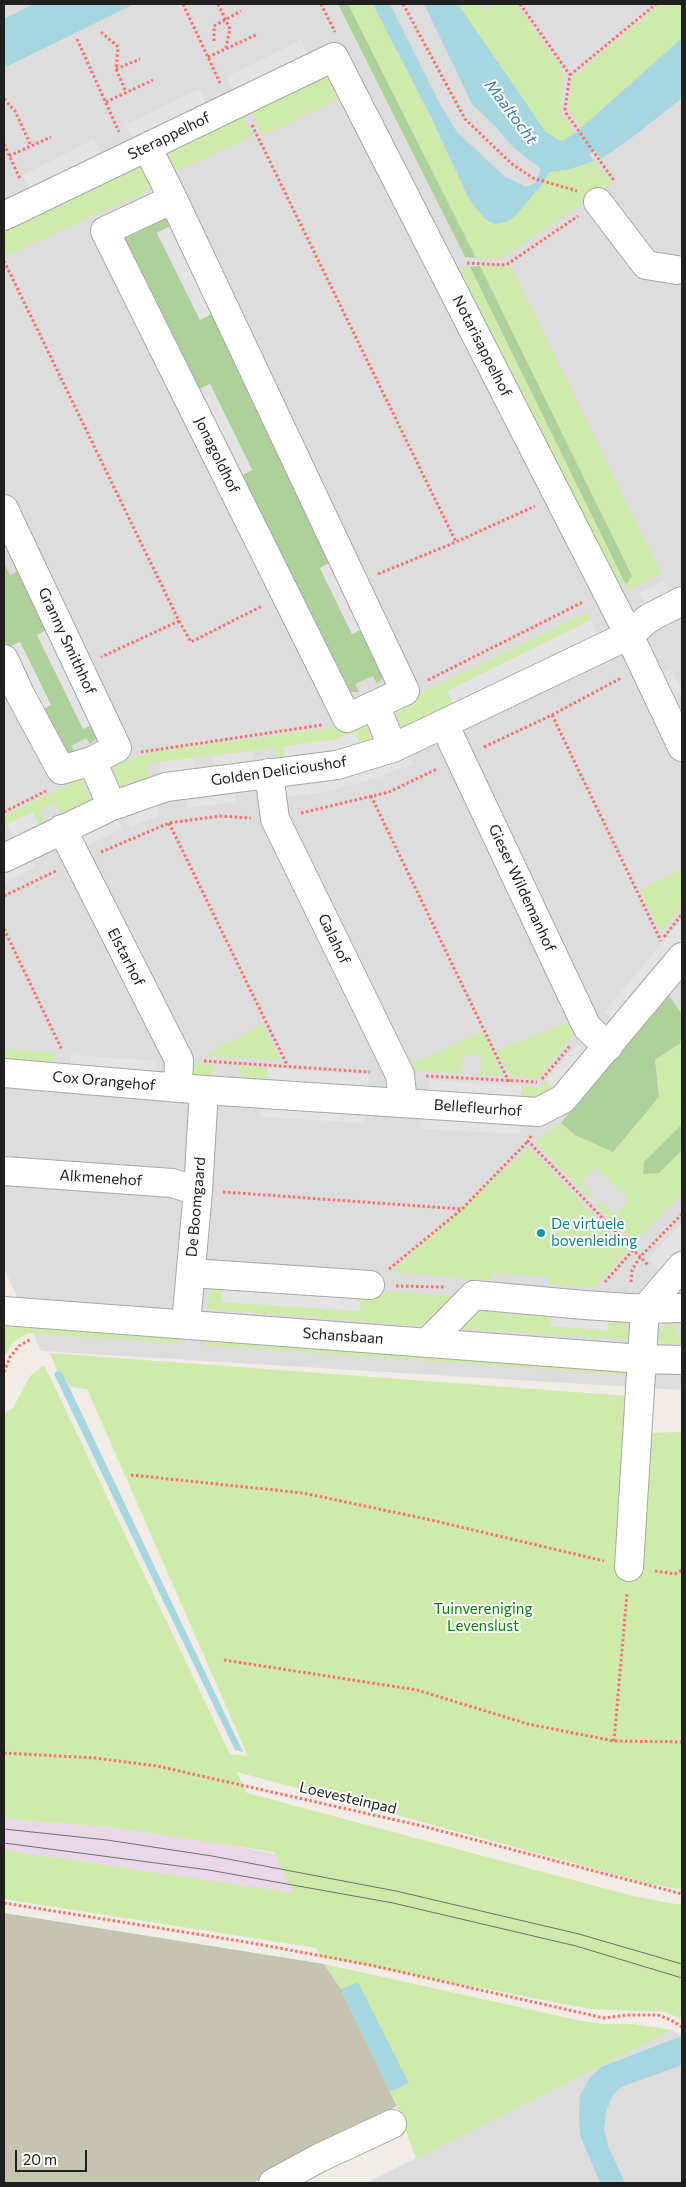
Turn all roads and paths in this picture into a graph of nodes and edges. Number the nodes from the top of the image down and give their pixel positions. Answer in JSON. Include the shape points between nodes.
{"nodes":[{"id":1,"x":183,"y":4,"type":"edge"},
{"id":2,"x":218,"y":4,"type":"edge"},
{"id":3,"x":403,"y":4,"type":"edge"},
{"id":4,"x":520,"y":4,"type":"edge"},
{"id":5,"x":656,"y":4,"type":"edge"},
{"id":6,"x":241,"y":11,"type":"dead end"},
{"id":7,"x":225,"y":18,"type":"junction"},
{"id":8,"x":101,"y":32,"type":"dead end"},
{"id":9,"x":258,"y":34,"type":"dead end"},
{"id":10,"x":77,"y":39,"type":"dead end"},
{"id":11,"x":214,"y":41,"type":"dead end"},
{"id":12,"x":226,"y":48,"type":"junction"},
{"id":13,"x":208,"y":57,"type":"junction"},
{"id":14,"x":334,"y":57,"type":"joint"},
{"id":15,"x":140,"y":59,"type":"dead end"},
{"id":16,"x":116,"y":69,"type":"junction"},
{"id":17,"x":570,"y":75,"type":"junction"},
{"id":18,"x":153,"y":80,"type":"dead end"},
{"id":19,"x":126,"y":92,"type":"junction"},
{"id":20,"x":4,"y":99,"type":"edge"},
{"id":21,"x":106,"y":102,"type":"junction"},
{"id":22,"x":236,"y":104,"type":"junction"},
{"id":23,"x":51,"y":137,"type":"dead end"},
{"id":24,"x":4,"y":144,"type":"edge"},
{"id":25,"x":31,"y":146,"type":"junction"},
{"id":26,"x":138,"y":151,"type":"junction"},
{"id":27,"x":9,"y":156,"type":"junction"},
{"id":28,"x":608,"y":172,"type":"dead end"},
{"id":29,"x":551,"y":184,"type":"dead end"},
{"id":30,"x":173,"y":199,"type":"junction"},
{"id":31,"x":31,"y":202,"type":"junction"},
{"id":32,"x":598,"y":202,"type":"joint"},
{"id":33,"x":4,"y":216,"type":"edge"},
{"id":34,"x":4,"y":261,"type":"edge"},
{"id":35,"x":439,"y":262,"type":"junction"},
{"id":36,"x":681,"y":271,"type":"edge"},
{"id":37,"x":558,"y":496,"type":"junction"},
{"id":38,"x":4,"y":510,"type":"edge"},
{"id":39,"x":456,"y":542,"type":"junction"},
{"id":40,"x":355,"y":584,"type":"junction"},
{"id":41,"x":606,"y":590,"type":"junction"},
{"id":42,"x":286,"y":594,"type":"junction"},
{"id":43,"x":682,"y":601,"type":"edge"},
{"id":44,"x":179,"y":621,"type":"junction"},
{"id":45,"x":629,"y":635,"type":"junction"},
{"id":46,"x":4,"y":659,"type":"edge"},
{"id":47,"x":80,"y":667,"type":"junction"},
{"id":48,"x":405,"y":691,"type":"junction"},
{"id":49,"x":375,"y":705,"type":"junction"},
{"id":50,"x":552,"y":715,"type":"dead end"},
{"id":51,"x":347,"y":718,"type":"junction"},
{"id":52,"x":444,"y":724,"type":"junction"},
{"id":53,"x":682,"y":747,"type":"edge"},
{"id":54,"x":117,"y":748,"type":"junction"},
{"id":55,"x":392,"y":748,"type":"junction"},
{"id":56,"x":92,"y":761,"type":"junction"},
{"id":57,"x":61,"y":770,"type":"junction"},
{"id":58,"x":269,"y":773,"type":"junction"},
{"id":59,"x":372,"y":796,"type":"dead end"},
{"id":60,"x":112,"y":806,"type":"junction"},
{"id":61,"x":4,"y":812,"type":"edge"},
{"id":62,"x":169,"y":823,"type":"dead end"},
{"id":63,"x":62,"y":829,"type":"junction"},
{"id":64,"x":4,"y":858,"type":"edge"},
{"id":65,"x":4,"y":929,"type":"edge"},
{"id":66,"x":660,"y":941,"type":"dead end"},
{"id":67,"x":682,"y":956,"type":"edge"},
{"id":68,"x":608,"y":1047,"type":"junction"},
{"id":69,"x":62,"y":1050,"type":"dead end"},
{"id":70,"x":287,"y":1065,"type":"dead end"},
{"id":71,"x":4,"y":1073,"type":"edge"},
{"id":72,"x":509,"y":1082,"type":"dead end"},
{"id":73,"x":191,"y":1089,"type":"junction"},
{"id":74,"x":403,"y":1103,"type":"junction"},
{"id":75,"x":538,"y":1112,"type":"junction"},
{"id":76,"x":528,"y":1141,"type":"junction"},
{"id":77,"x":4,"y":1171,"type":"edge"},
{"id":78,"x":198,"y":1191,"type":"junction"},
{"id":79,"x":462,"y":1209,"type":"junction"},
{"id":80,"x":682,"y":1214,"type":"edge"},
{"id":81,"x":633,"y":1250,"type":"junction"},
{"id":82,"x":640,"y":1258,"type":"junction"},
{"id":83,"x":190,"y":1273,"type":"junction"},
{"id":84,"x":675,"y":1274,"type":"edge"},
{"id":85,"x":370,"y":1285,"type":"junction"},
{"id":86,"x":474,"y":1295,"type":"junction"},
{"id":87,"x":584,"y":1306,"type":"junction"},
{"id":88,"x":682,"y":1308,"type":"edge"},
{"id":89,"x":645,"y":1309,"type":"junction"},
{"id":90,"x":4,"y":1311,"type":"edge"},
{"id":91,"x":186,"y":1324,"type":"junction"},
{"id":92,"x":428,"y":1342,"type":"junction"},
{"id":93,"x":642,"y":1359,"type":"junction"},
{"id":94,"x":682,"y":1360,"type":"edge"},
{"id":95,"x":131,"y":1475,"type":"dead end"},
{"id":96,"x":629,"y":1567,"type":"junction"},
{"id":97,"x":682,"y":1570,"type":"edge"},
{"id":98,"x":224,"y":1660,"type":"dead end"},
{"id":99,"x":614,"y":1742,"type":"junction"},
{"id":100,"x":682,"y":1742,"type":"edge"},
{"id":101,"x":4,"y":1752,"type":"edge"},
{"id":102,"x":682,"y":1894,"type":"edge"},
{"id":103,"x":4,"y":1903,"type":"edge"},
{"id":104,"x":682,"y":2027,"type":"edge"},
{"id":105,"x":392,"y":2124,"type":"dead end"},
{"id":106,"x":273,"y":2183,"type":"edge"}],
"edges":[{"from":1,"to":13,"type":"path"},
{"from":2,"to":7,"type":"path"},
{"from":3,"to":29,"type":"path","via":[[465,119],[512,164],[533,178]]},
{"from":4,"to":17,"type":"path"},
{"from":5,"to":17,"type":"path"},
{"from":6,"to":7,"type":"path"},
{"from":7,"to":11,"type":"path","via":[[214,26]]},
{"from":7,"to":12,"type":"path","via":[[230,29]]},
{"from":8,"to":16,"type":"path","via":[[118,47]]},
{"from":9,"to":12,"type":"path"},
{"from":10,"to":21,"type":"path"},
{"from":12,"to":13,"type":"path"},
{"from":13,"to":22,"type":"path"},
{"from":14,"to":22,"type":"street","name":"Sterappelhof"},
{"from":14,"to":35,"type":"street","name":"Notarisappelhof"},
{"from":15,"to":16,"type":"path"},
{"from":16,"to":19,"type":"path"},
{"from":17,"to":28,"type":"path","via":[[564,109]]},
{"from":18,"to":19,"type":"path"},
{"from":19,"to":21,"type":"path"},
{"from":20,"to":25,"type":"path","via":[[15,111]]},
{"from":21,"to":26,"type":"path"},
{"from":22,"to":26,"type":"street","name":"Sterappelhof"},
{"from":22,"to":39,"type":"path"},
{"from":23,"to":25,"type":"path"},
{"from":24,"to":27,"type":"path"},
{"from":25,"to":27,"type":"path"},
{"from":26,"to":30,"type":"street"},
{"from":26,"to":31,"type":"street","name":"Sterappelhof"},
{"from":27,"to":31,"type":"path"},
{"from":30,"to":40,"type":"street"},
{"from":30,"to":42,"type":"street","name":"Jonagoldhof","via":[[106,231]]},
{"from":31,"to":33,"type":"street","name":"Sterappelhof"},
{"from":32,"to":35,"type":"path","via":[[506,265]]},
{"from":32,"to":36,"type":"street","via":[[646,265]]},
{"from":34,"to":44,"type":"path"},
{"from":35,"to":37,"type":"street","name":"Notarisappelhof"},
{"from":37,"to":39,"type":"path"},
{"from":37,"to":41,"type":"street","name":"Notarisappelhof"},
{"from":38,"to":47,"type":"street","name":"Granny Smithhof"},
{"from":39,"to":40,"type":"path"},
{"from":40,"to":48,"type":"street"},
{"from":41,"to":45,"type":"street","name":"Notarisappelhof"},
{"from":41,"to":48,"type":"path"},
{"from":42,"to":44,"type":"path","via":[[191,642]]},
{"from":42,"to":51,"type":"street","name":"Jonagoldhof"},
{"from":43,"to":45,"type":"street","name":"Golden Delicioushof","via":[[649,618]]},
{"from":44,"to":47,"type":"path"},
{"from":45,"to":52,"type":"street","name":"Golden Delicioushof"},
{"from":45,"to":53,"type":"street"},
{"from":46,"to":57,"type":"street"},
{"from":47,"to":54,"type":"street","name":"Granny Smithhof"},
{"from":48,"to":49,"type":"street"},
{"from":49,"to":51,"type":"street"},
{"from":49,"to":55,"type":"street"},
{"from":50,"to":66,"type":"path"},
{"from":51,"to":54,"type":"path","via":[[317,726],[135,753]]},
{"from":52,"to":55,"type":"street","name":"Golden Delicioushof"},
{"from":52,"to":68,"type":"street","name":"Gieser Wildemanhof","via":[[587,1027]]},
{"from":54,"to":56,"type":"street"},
{"from":55,"to":58,"type":"street","name":"Golden Delicioushof","via":[[337,765]]},
{"from":56,"to":57,"type":"street"},
{"from":56,"to":60,"type":"street"},
{"from":57,"to":61,"type":"path","via":[[57,785]]},
{"from":58,"to":60,"type":"street","name":"Golden Delicioushof","via":[[166,787]]},
{"from":58,"to":74,"type":"street","name":"Galahof","via":[[275,819],[400,1075]]},
{"from":59,"to":72,"type":"path"},
{"from":60,"to":63,"type":"street","name":"Golden Delicioushof"},
{"from":62,"to":70,"type":"path"},
{"from":63,"to":64,"type":"street","name":"Golden Delicioushof"},
{"from":63,"to":73,"type":"street","name":"Elstarhof"},
{"from":65,"to":69,"type":"path"},
{"from":67,"to":68,"type":"street","name":"Bellefleurhof"},
{"from":68,"to":75,"type":"street","name":"Bellefleurhof","via":[[563,1099]]},
{"from":71,"to":73,"type":"street","name":"Cox Orangehof"},
{"from":73,"to":74,"type":"street","name":"Bellefleurhof"},
{"from":73,"to":78,"type":"street","name":"De Boomgaard"},
{"from":74,"to":75,"type":"street","name":"Bellefleurhof"},
{"from":75,"to":76,"type":"path","via":[[538,1129]]},
{"from":76,"to":79,"type":"path"},
{"from":76,"to":81,"type":"path"},
{"from":77,"to":78,"type":"street","name":"Alkmenehof","via":[[172,1183]]},
{"from":78,"to":79,"type":"path"},
{"from":78,"to":83,"type":"street","name":"De Boomgaard"},
{"from":79,"to":85,"type":"path"},
{"from":80,"to":82,"type":"path"},
{"from":81,"to":82,"type":"path"},
{"from":81,"to":87,"type":"path"},
{"from":82,"to":84,"type":"path"},
{"from":82,"to":89,"type":"path","via":[[632,1270],[630,1296]]},
{"from":83,"to":85,"type":"street"},
{"from":83,"to":91,"type":"street","name":"De Boomgaard"},
{"from":84,"to":89,"type":"street"},
{"from":85,"to":86,"type":"path","via":[[453,1288]]},
{"from":86,"to":87,"type":"street"},
{"from":86,"to":92,"type":"street"},
{"from":87,"to":89,"type":"street"},
{"from":88,"to":89,"type":"street"},
{"from":89,"to":93,"type":"street"},
{"from":90,"to":91,"type":"street","name":"Schansbaan"},
{"from":91,"to":92,"type":"street","name":"Schansbaan"},
{"from":92,"to":93,"type":"street","name":"Schansbaan"},
{"from":93,"to":94,"type":"street","name":"Schansbaan"},
{"from":93,"to":96,"type":"street"},
{"from":95,"to":96,"type":"path","via":[[303,1493]]},
{"from":96,"to":97,"type":"path","via":[[674,1574]]},
{"from":96,"to":99,"type":"path"},
{"from":98,"to":99,"type":"path","via":[[417,1690],[528,1724]]},
{"from":99,"to":100,"type":"path"},
{"from":101,"to":102,"type":"path","name":"Loevesteinpad","via":[[157,1766],[422,1826]]},
{"from":103,"to":104,"type":"path","via":[[370,1965],[604,2018],[658,2015]]},
{"from":105,"to":106,"type":"street"}]}
